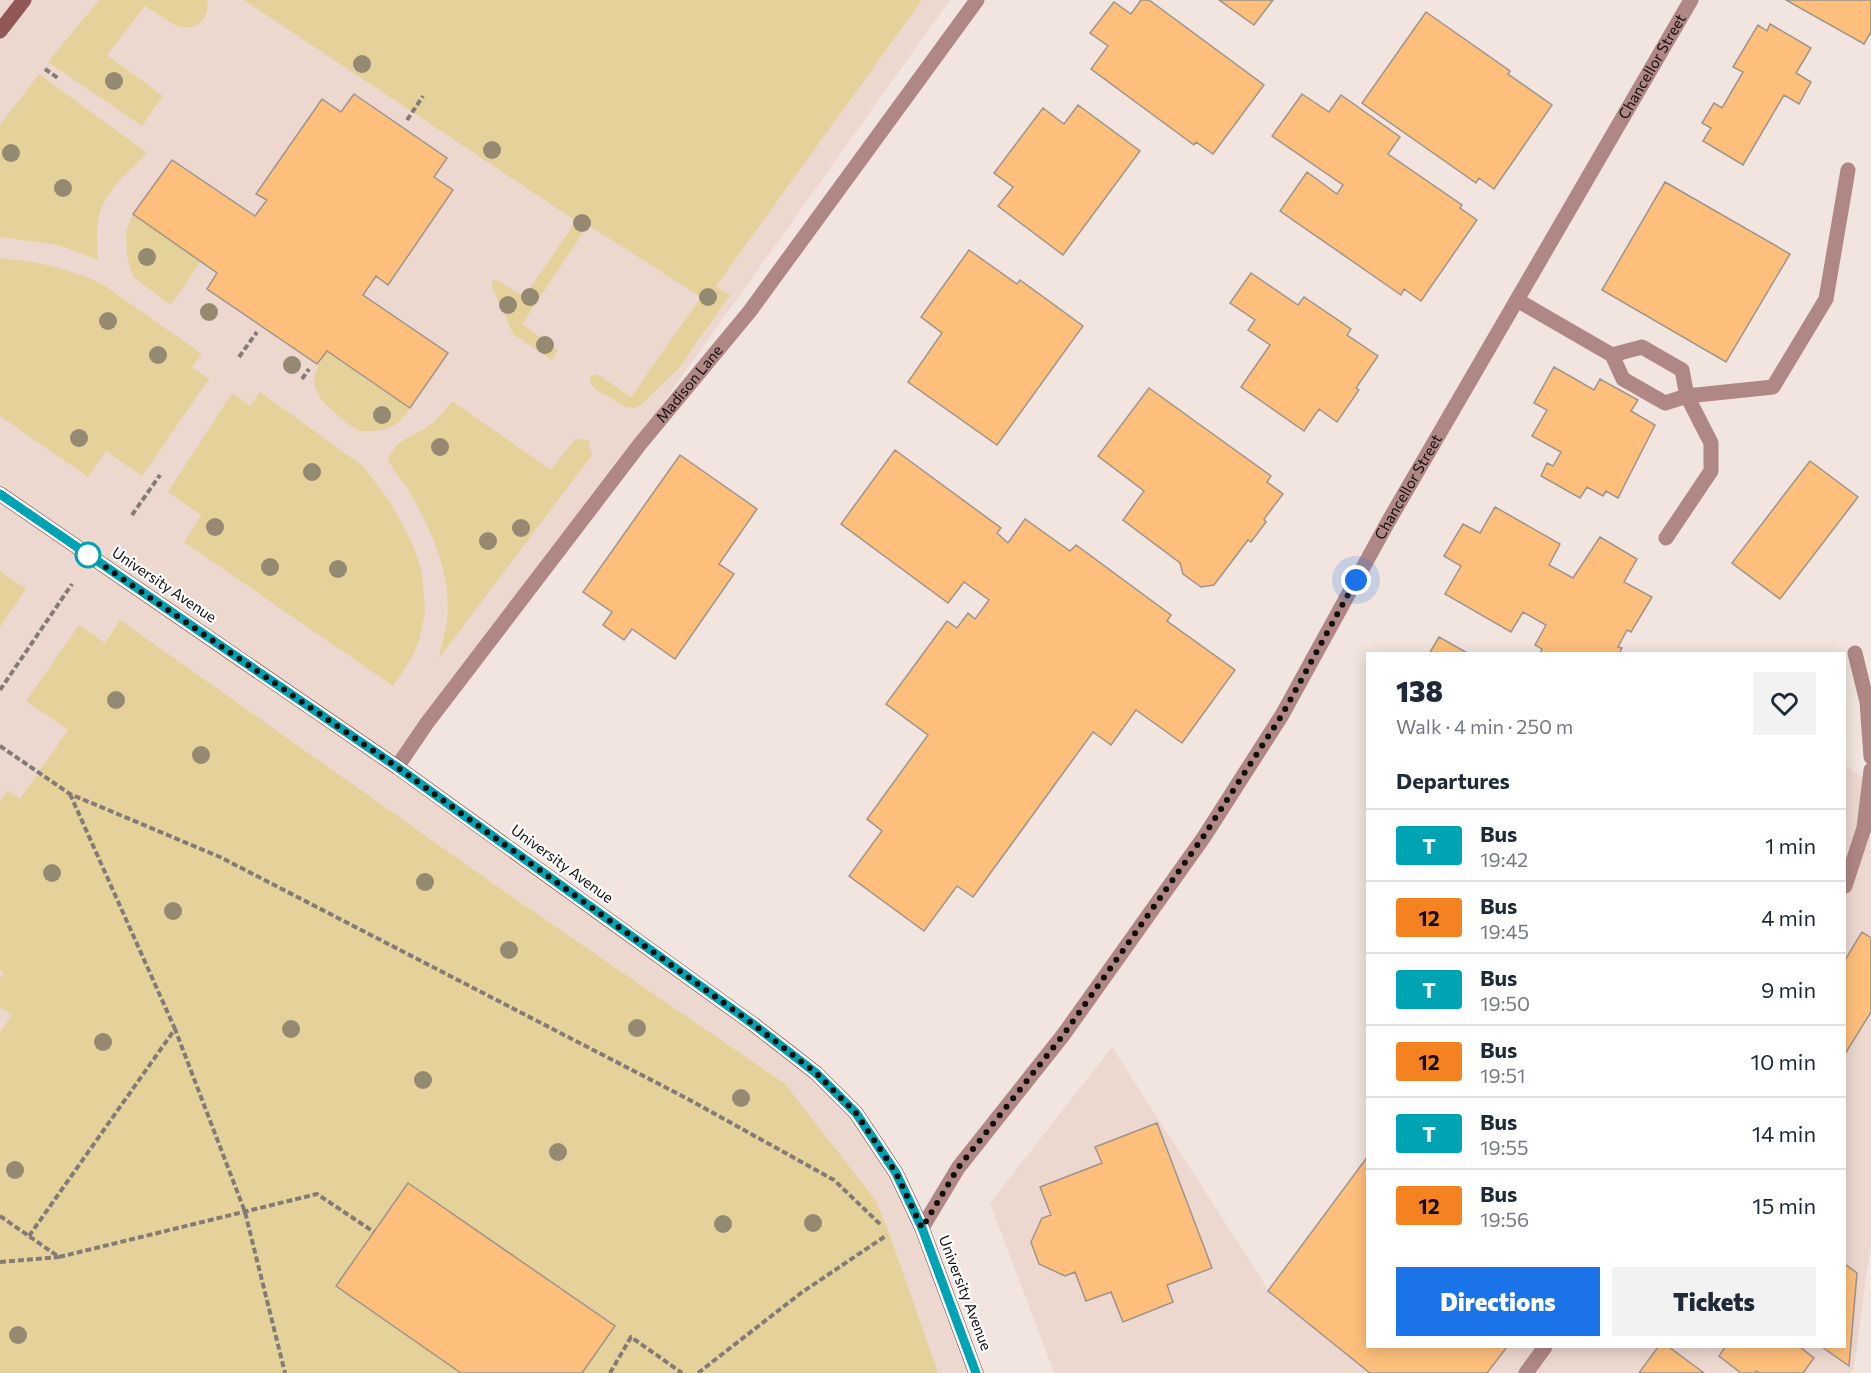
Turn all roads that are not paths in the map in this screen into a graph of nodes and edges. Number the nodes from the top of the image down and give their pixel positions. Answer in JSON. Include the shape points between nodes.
{"nodes":[{"id":1,"x":24,"y":0,"type":"edge"},
{"id":2,"x":977,"y":0,"type":"edge"},
{"id":3,"x":1690,"y":0,"type":"edge"},
{"id":4,"x":0,"y":31,"type":"edge"},
{"id":5,"x":1848,"y":170,"type":"dead end"},
{"id":6,"x":1517,"y":300,"type":"junction"},
{"id":7,"x":1612,"y":355,"type":"junction"},
{"id":8,"x":1687,"y":396,"type":"junction"},
{"id":9,"x":0,"y":494,"type":"edge"},
{"id":10,"x":1666,"y":538,"type":"dead end"},
{"id":11,"x":1854,"y":653,"type":"dead end"},
{"id":12,"x":1871,"y":756,"type":"edge"},
{"id":13,"x":397,"y":767,"type":"junction"},
{"id":14,"x":1871,"y":770,"type":"edge"},
{"id":15,"x":1846,"y":883,"type":"edge"},
{"id":16,"x":922,"y":1228,"type":"junction"},
{"id":17,"x":1544,"y":1348,"type":"edge"},
{"id":18,"x":976,"y":1373,"type":"edge"},
{"id":19,"x":1526,"y":1373,"type":"edge"}],
"edges":[{"from":1,"to":4,"type":"main road"},
{"from":2,"to":13,"type":"street","name":"Madison Lane","via":[[750,311],[633,453]]},
{"from":3,"to":6,"type":"street","name":"Chancellor Street"},
{"from":5,"to":8,"type":"street","via":[[1826,298],[1773,387]]},
{"from":6,"to":7,"type":"street"},
{"from":6,"to":16,"type":"street","name":"Chancellor Street","via":[[1282,715],[1203,837],[1071,1024],[958,1168]]},
{"from":7,"to":8,"type":"street","via":[[1623,379],[1665,403]]},
{"from":7,"to":8,"type":"street","via":[[1641,347],[1682,370]]},
{"from":8,"to":10,"type":"street","via":[[1711,443],[1711,471]]},
{"from":9,"to":13,"type":"main road","name":"University Avenue"},
{"from":11,"to":12,"type":"street","via":[[1867,702]]},
{"from":13,"to":16,"type":"main road","name":"University Avenue","via":[[816,1073],[856,1113],[896,1173]]},
{"from":14,"to":15,"type":"street","via":[[1864,828]]},
{"from":16,"to":18,"type":"main road","name":"University Avenue"},
{"from":17,"to":19,"type":"street"}]}
